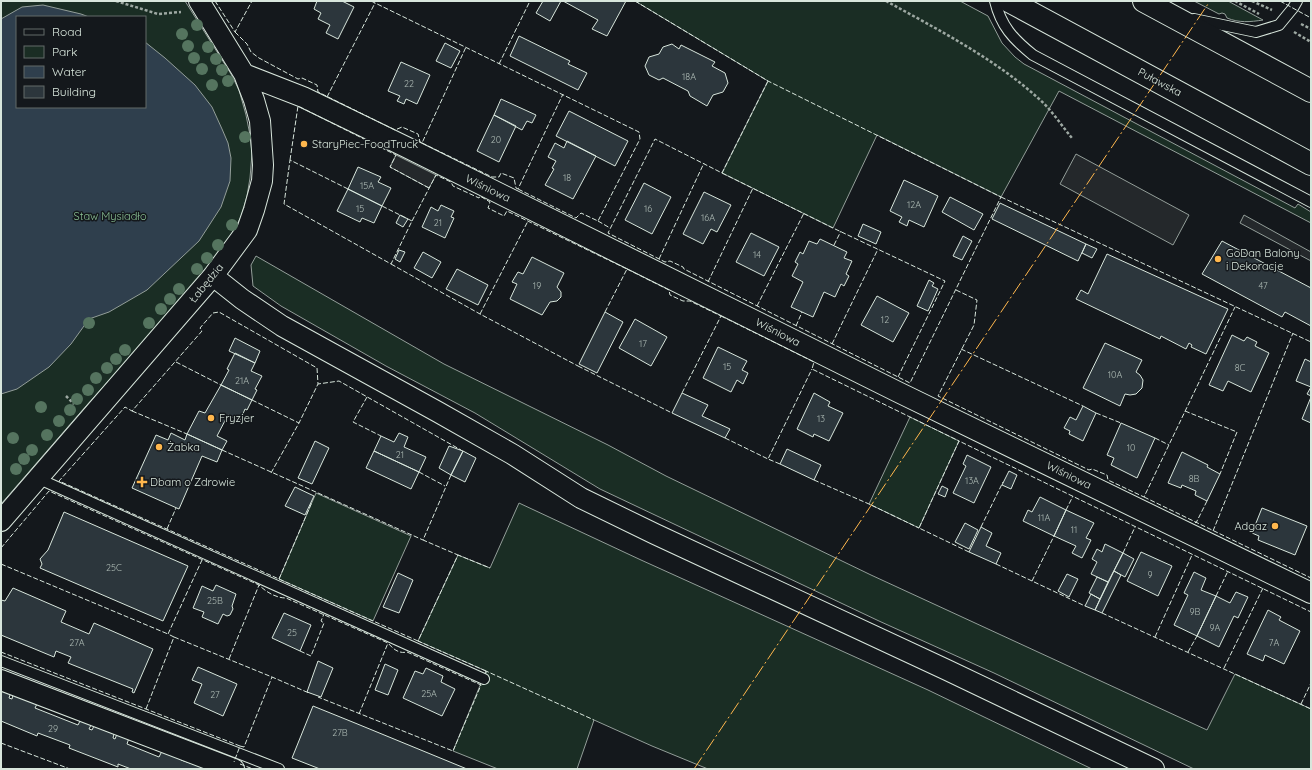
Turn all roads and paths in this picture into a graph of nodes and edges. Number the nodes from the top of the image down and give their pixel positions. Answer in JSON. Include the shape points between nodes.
{"nodes":[{"id":1,"x":116,"y":1,"type":"edge"},
{"id":2,"x":886,"y":1,"type":"edge"},
{"id":3,"x":995,"y":1,"type":"edge"},
{"id":4,"x":1009,"y":1,"type":"edge"},
{"id":5,"x":1144,"y":1,"type":"edge"},
{"id":6,"x":1297,"y":1,"type":"edge"},
{"id":7,"x":192,"y":6,"type":"edge"},
{"id":8,"x":1168,"y":14,"type":"junction"},
{"id":9,"x":244,"y":74,"type":"junction"},
{"id":10,"x":1311,"y":91,"type":"edge"},
{"id":11,"x":1072,"y":138,"type":"dead end"},
{"id":12,"x":1311,"y":164,"type":"edge"},
{"id":13,"x":1311,"y":202,"type":"edge"},
{"id":14,"x":213,"y":276,"type":"junction"},
{"id":15,"x":37,"y":478,"type":"junction"},
{"id":16,"x":1,"y":521,"type":"edge"},
{"id":17,"x":1311,"y":593,"type":"edge"},
{"id":18,"x":1,"y":661,"type":"edge"},
{"id":19,"x":484,"y":678,"type":"dead end"},
{"id":20,"x":1,"y":680,"type":"edge"},
{"id":21,"x":234,"y":769,"type":"edge"},
{"id":22,"x":279,"y":769,"type":"edge"},
{"id":23,"x":1154,"y":769,"type":"edge"}],
"edges":[{"from":1,"to":7,"type":"path","via":[[158,14]]},
{"from":2,"to":11,"type":"path","via":[[1006,71],[1040,99]]},
{"from":3,"to":13,"type":"lane","via":[[998,14],[1006,28],[1017,42],[1033,55]]},
{"from":4,"to":12,"type":"main road","name":"Puławska"},
{"from":5,"to":8,"type":"main road"},
{"from":6,"to":8,"type":"lane","via":[[1279,25],[1256,32]]},
{"from":7,"to":9,"type":"street","name":"Łabędzia"},
{"from":8,"to":10,"type":"main road"},
{"from":9,"to":14,"type":"street","name":"Łabędzia","via":[[260,121],[262,181],[246,230]]},
{"from":9,"to":17,"type":"street","name":"Wiśniowa","via":[[303,97],[406,147],[892,389]]},
{"from":14,"to":15,"type":"street","name":"Łabędzia"},
{"from":14,"to":23,"type":"street","via":[[282,326],[512,454],[581,498]]},
{"from":15,"to":16,"type":"street","name":"Łabędzia"},
{"from":15,"to":19,"type":"lane"},
{"from":18,"to":22,"type":"lane"},
{"from":20,"to":21,"type":"street"}]}
